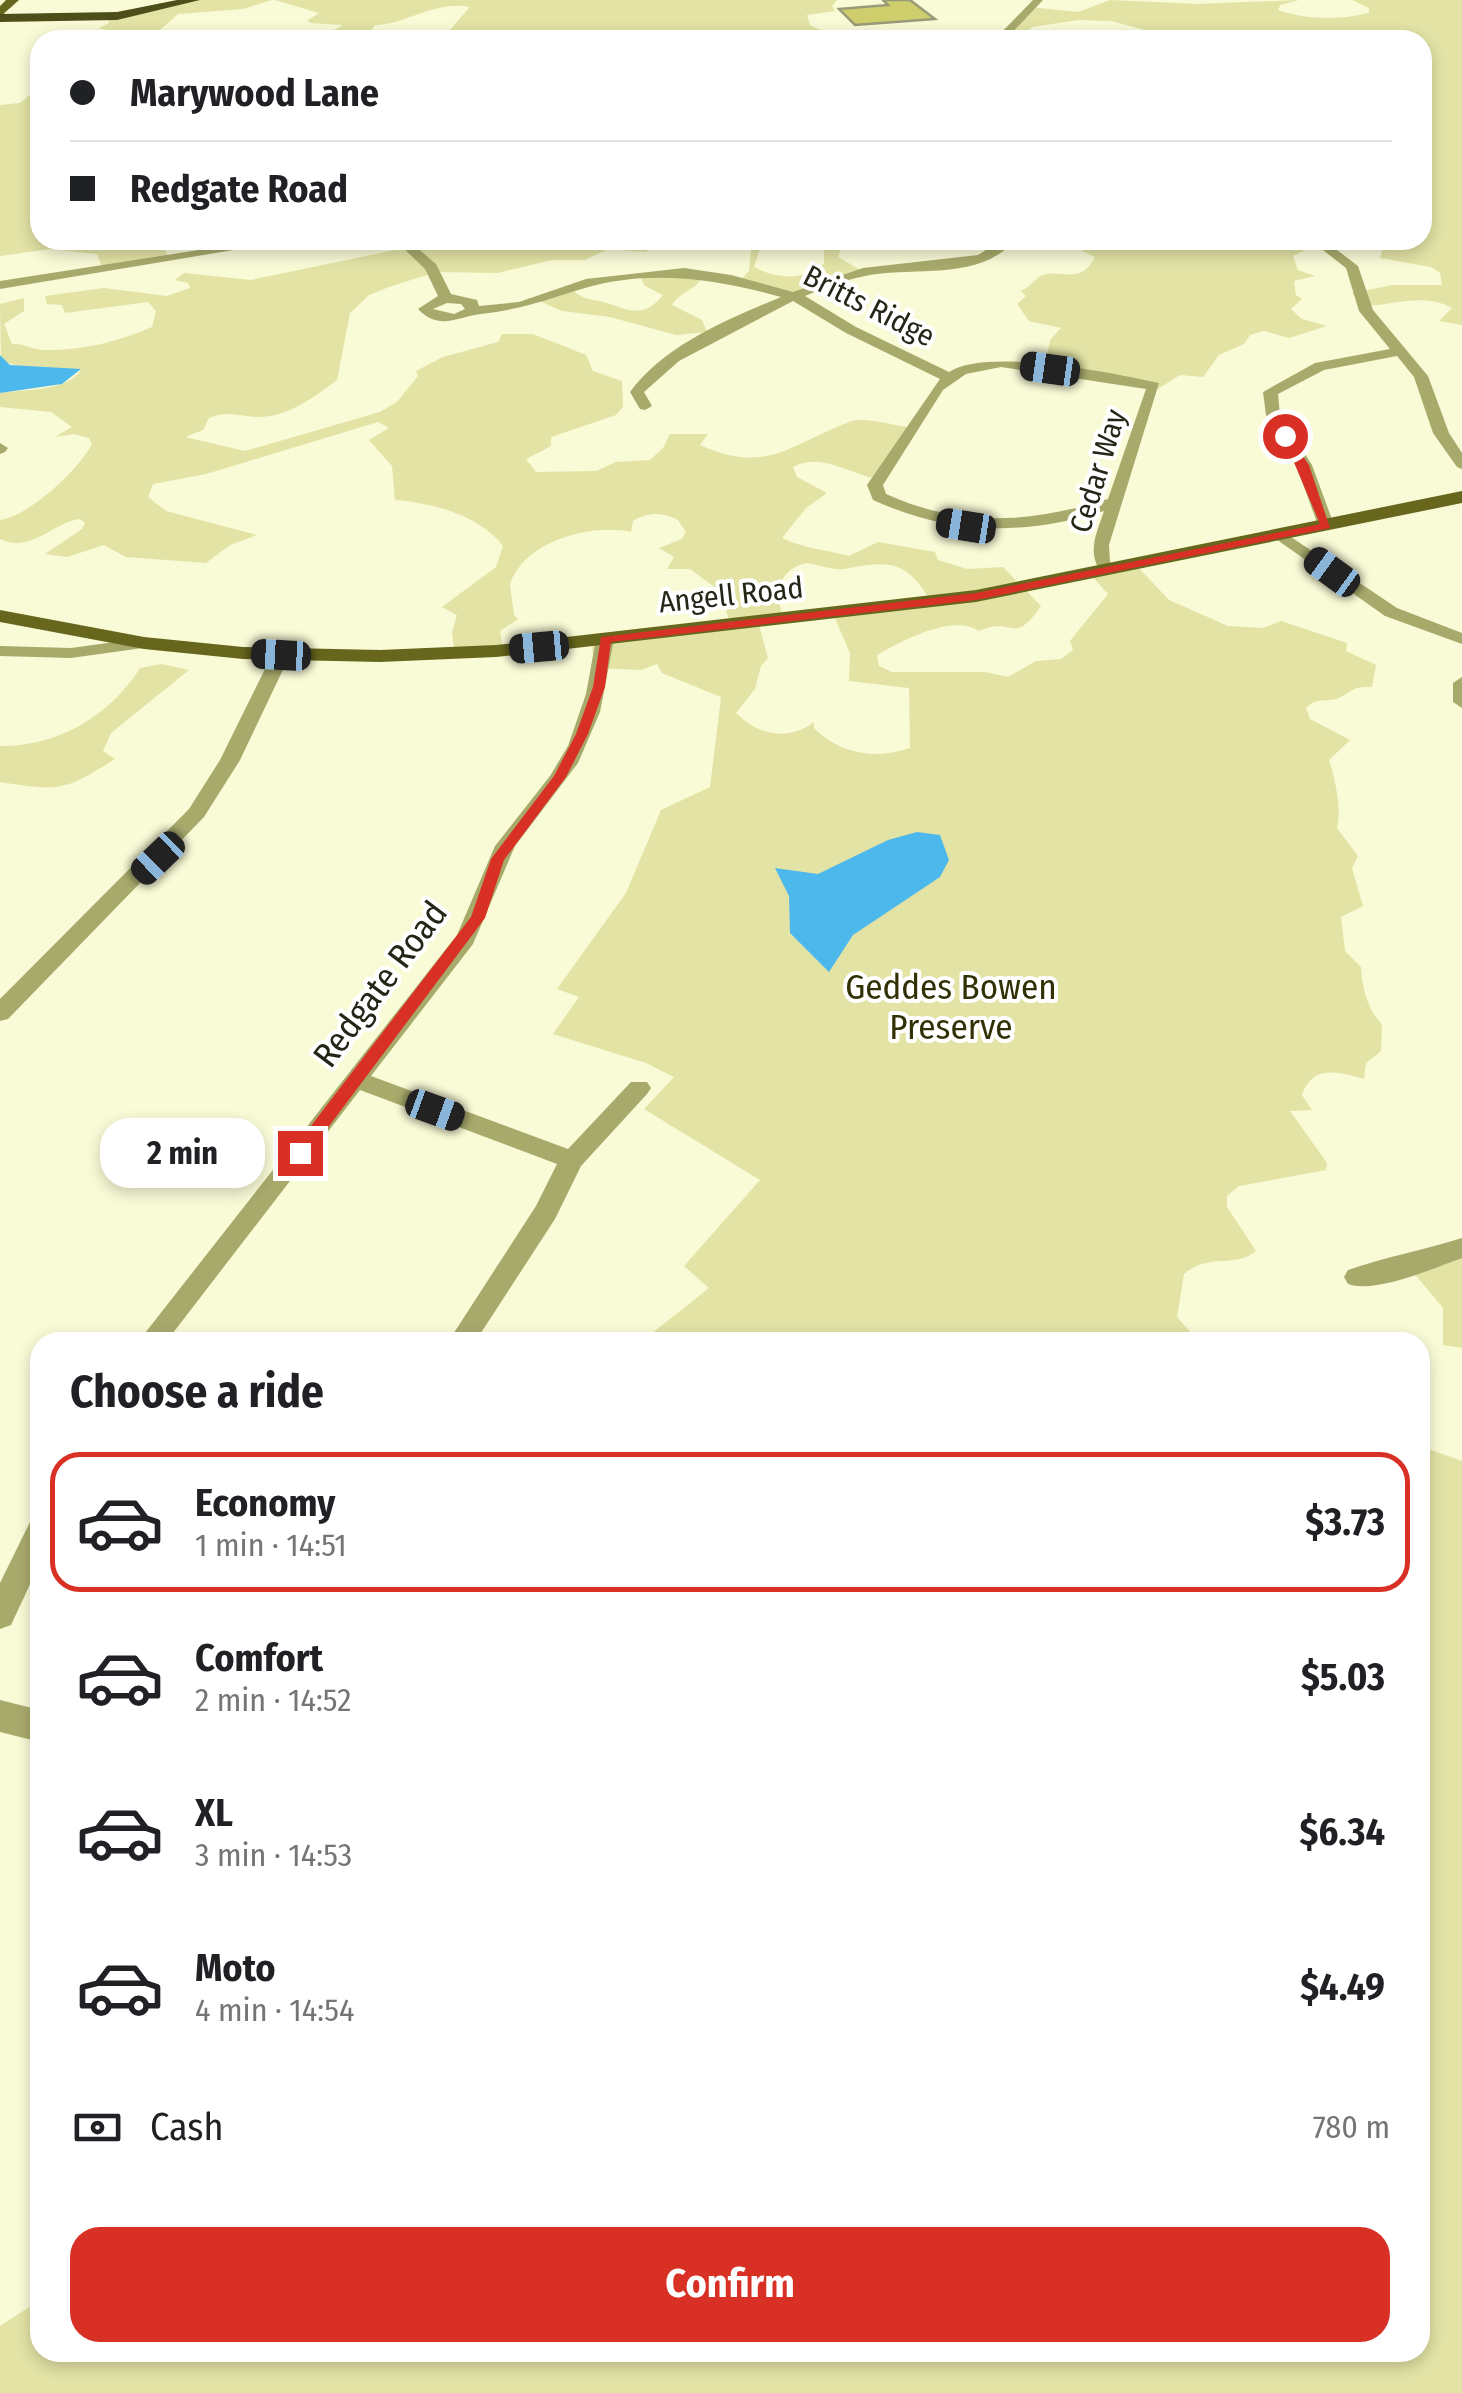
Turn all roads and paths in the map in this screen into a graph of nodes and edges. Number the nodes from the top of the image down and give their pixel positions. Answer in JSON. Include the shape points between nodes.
{"nodes":[{"id":1,"x":178,"y":0,"type":"edge"},
{"id":2,"x":194,"y":0,"type":"edge"},
{"id":3,"x":1038,"y":0,"type":"edge"},
{"id":4,"x":12,"y":1,"type":"edge"},
{"id":5,"x":41,"y":14,"type":"junction"},
{"id":6,"x":0,"y":17,"type":"edge"},
{"id":7,"x":1009,"y":30,"type":"edge"},
{"id":8,"x":225,"y":250,"type":"edge"},
{"id":9,"x":415,"y":250,"type":"edge"},
{"id":10,"x":998,"y":250,"type":"edge"},
{"id":11,"x":1330,"y":250,"type":"edge"},
{"id":12,"x":0,"y":286,"type":"edge"},
{"id":13,"x":796,"y":297,"type":"junction"},
{"id":14,"x":446,"y":298,"type":"junction"},
{"id":15,"x":472,"y":311,"type":"junction"},
{"id":16,"x":1401,"y":351,"type":"junction"},
{"id":17,"x":948,"y":376,"type":"junction"},
{"id":18,"x":645,"y":406,"type":"dead end"},
{"id":19,"x":1462,"y":464,"type":"edge"},
{"id":20,"x":1462,"y":497,"type":"edge"},
{"id":21,"x":1112,"y":502,"type":"junction"},
{"id":22,"x":1326,"y":526,"type":"junction"},
{"id":23,"x":1282,"y":536,"type":"junction"},
{"id":24,"x":1109,"y":571,"type":"junction"},
{"id":25,"x":0,"y":616,"type":"edge"},
{"id":26,"x":605,"y":639,"type":"junction"},
{"id":27,"x":1462,"y":639,"type":"edge"},
{"id":28,"x":144,"y":643,"type":"junction"},
{"id":29,"x":0,"y":651,"type":"edge"},
{"id":30,"x":281,"y":655,"type":"junction"},
{"id":31,"x":1462,"y":683,"type":"edge"},
{"id":32,"x":1462,"y":702,"type":"edge"},
{"id":33,"x":0,"y":1013,"type":"edge"},
{"id":34,"x":354,"y":1079,"type":"junction"},
{"id":35,"x":638,"y":1088,"type":"dead end"},
{"id":36,"x":572,"y":1160,"type":"junction"},
{"id":37,"x":1462,"y":1248,"type":"edge"},
{"id":38,"x":1357,"y":1277,"type":"dead end"},
{"id":39,"x":159,"y":1332,"type":"edge"},
{"id":40,"x":468,"y":1332,"type":"edge"},
{"id":41,"x":30,"y":1552,"type":"edge"},
{"id":42,"x":0,"y":1615,"type":"edge"},
{"id":43,"x":0,"y":1716,"type":"edge"},
{"id":44,"x":30,"y":1724,"type":"edge"}],
"edges":[{"from":1,"to":5,"type":"highway","via":[[116,12]]},
{"from":2,"to":6,"type":"highway","via":[[127,15]]},
{"from":3,"to":7,"type":"street"},
{"from":4,"to":5,"type":"highway","via":[[15,9]]},
{"from":4,"to":6,"type":"main road"},
{"from":5,"to":6,"type":"highway"},
{"from":8,"to":12,"type":"street"},
{"from":9,"to":14,"type":"street"},
{"from":10,"to":13,"type":"street","via":[[967,262],[862,272]]},
{"from":11,"to":16,"type":"street","via":[[1352,266],[1366,310]]},
{"from":13,"to":15,"type":"street","name":"Britts Ridge","via":[[731,278],[668,271],[586,283],[507,310]]},
{"from":13,"to":17,"type":"street","name":"Britts Ridge"},
{"from":13,"to":18,"type":"street","via":[[660,363],[636,392]]},
{"from":14,"to":15,"type":"street","via":[[472,303]]},
{"from":14,"to":15,"type":"street","name":"Britts Ridge","via":[[428,304],[428,314],[445,318]]},
{"from":16,"to":19,"type":"street","via":[[1421,376],[1441,433]]},
{"from":16,"to":22,"type":"street","via":[[1320,366],[1270,392],[1273,415],[1304,465]]},
{"from":17,"to":21,"type":"street","name":"Cedar Way","via":[[1001,363],[1154,386]]},
{"from":17,"to":21,"type":"street","via":[[877,480],[875,493],[943,523],[991,527],[1028,525]]},
{"from":20,"to":22,"type":"main road","name":"Angell Road"},
{"from":21,"to":24,"type":"street","name":"Cedar Way","via":[[1101,545]]},
{"from":22,"to":23,"type":"main road","name":"Angell Road"},
{"from":23,"to":24,"type":"main road","name":"Angell Road"},
{"from":23,"to":27,"type":"street","via":[[1391,612]]},
{"from":24,"to":26,"type":"main road","name":"Angell Road","via":[[976,596]]},
{"from":25,"to":28,"type":"main road","name":"Angell Road"},
{"from":26,"to":30,"type":"main road","name":"Angell Road","via":[[442,654]]},
{"from":26,"to":34,"type":"street","name":"Redgate Road","via":[[596,700],[570,760],[508,840],[465,939]]},
{"from":28,"to":29,"type":"street"},
{"from":28,"to":30,"type":"main road","name":"Angell Road"},
{"from":30,"to":33,"type":"street","via":[[197,814]]},
{"from":31,"to":32,"type":"street"},
{"from":34,"to":36,"type":"street"},
{"from":34,"to":39,"type":"street","name":"Redgate Road"},
{"from":35,"to":36,"type":"street"},
{"from":36,"to":40,"type":"street"},
{"from":37,"to":38,"type":"street"},
{"from":41,"to":42,"type":"street"},
{"from":43,"to":44,"type":"street"}]}
